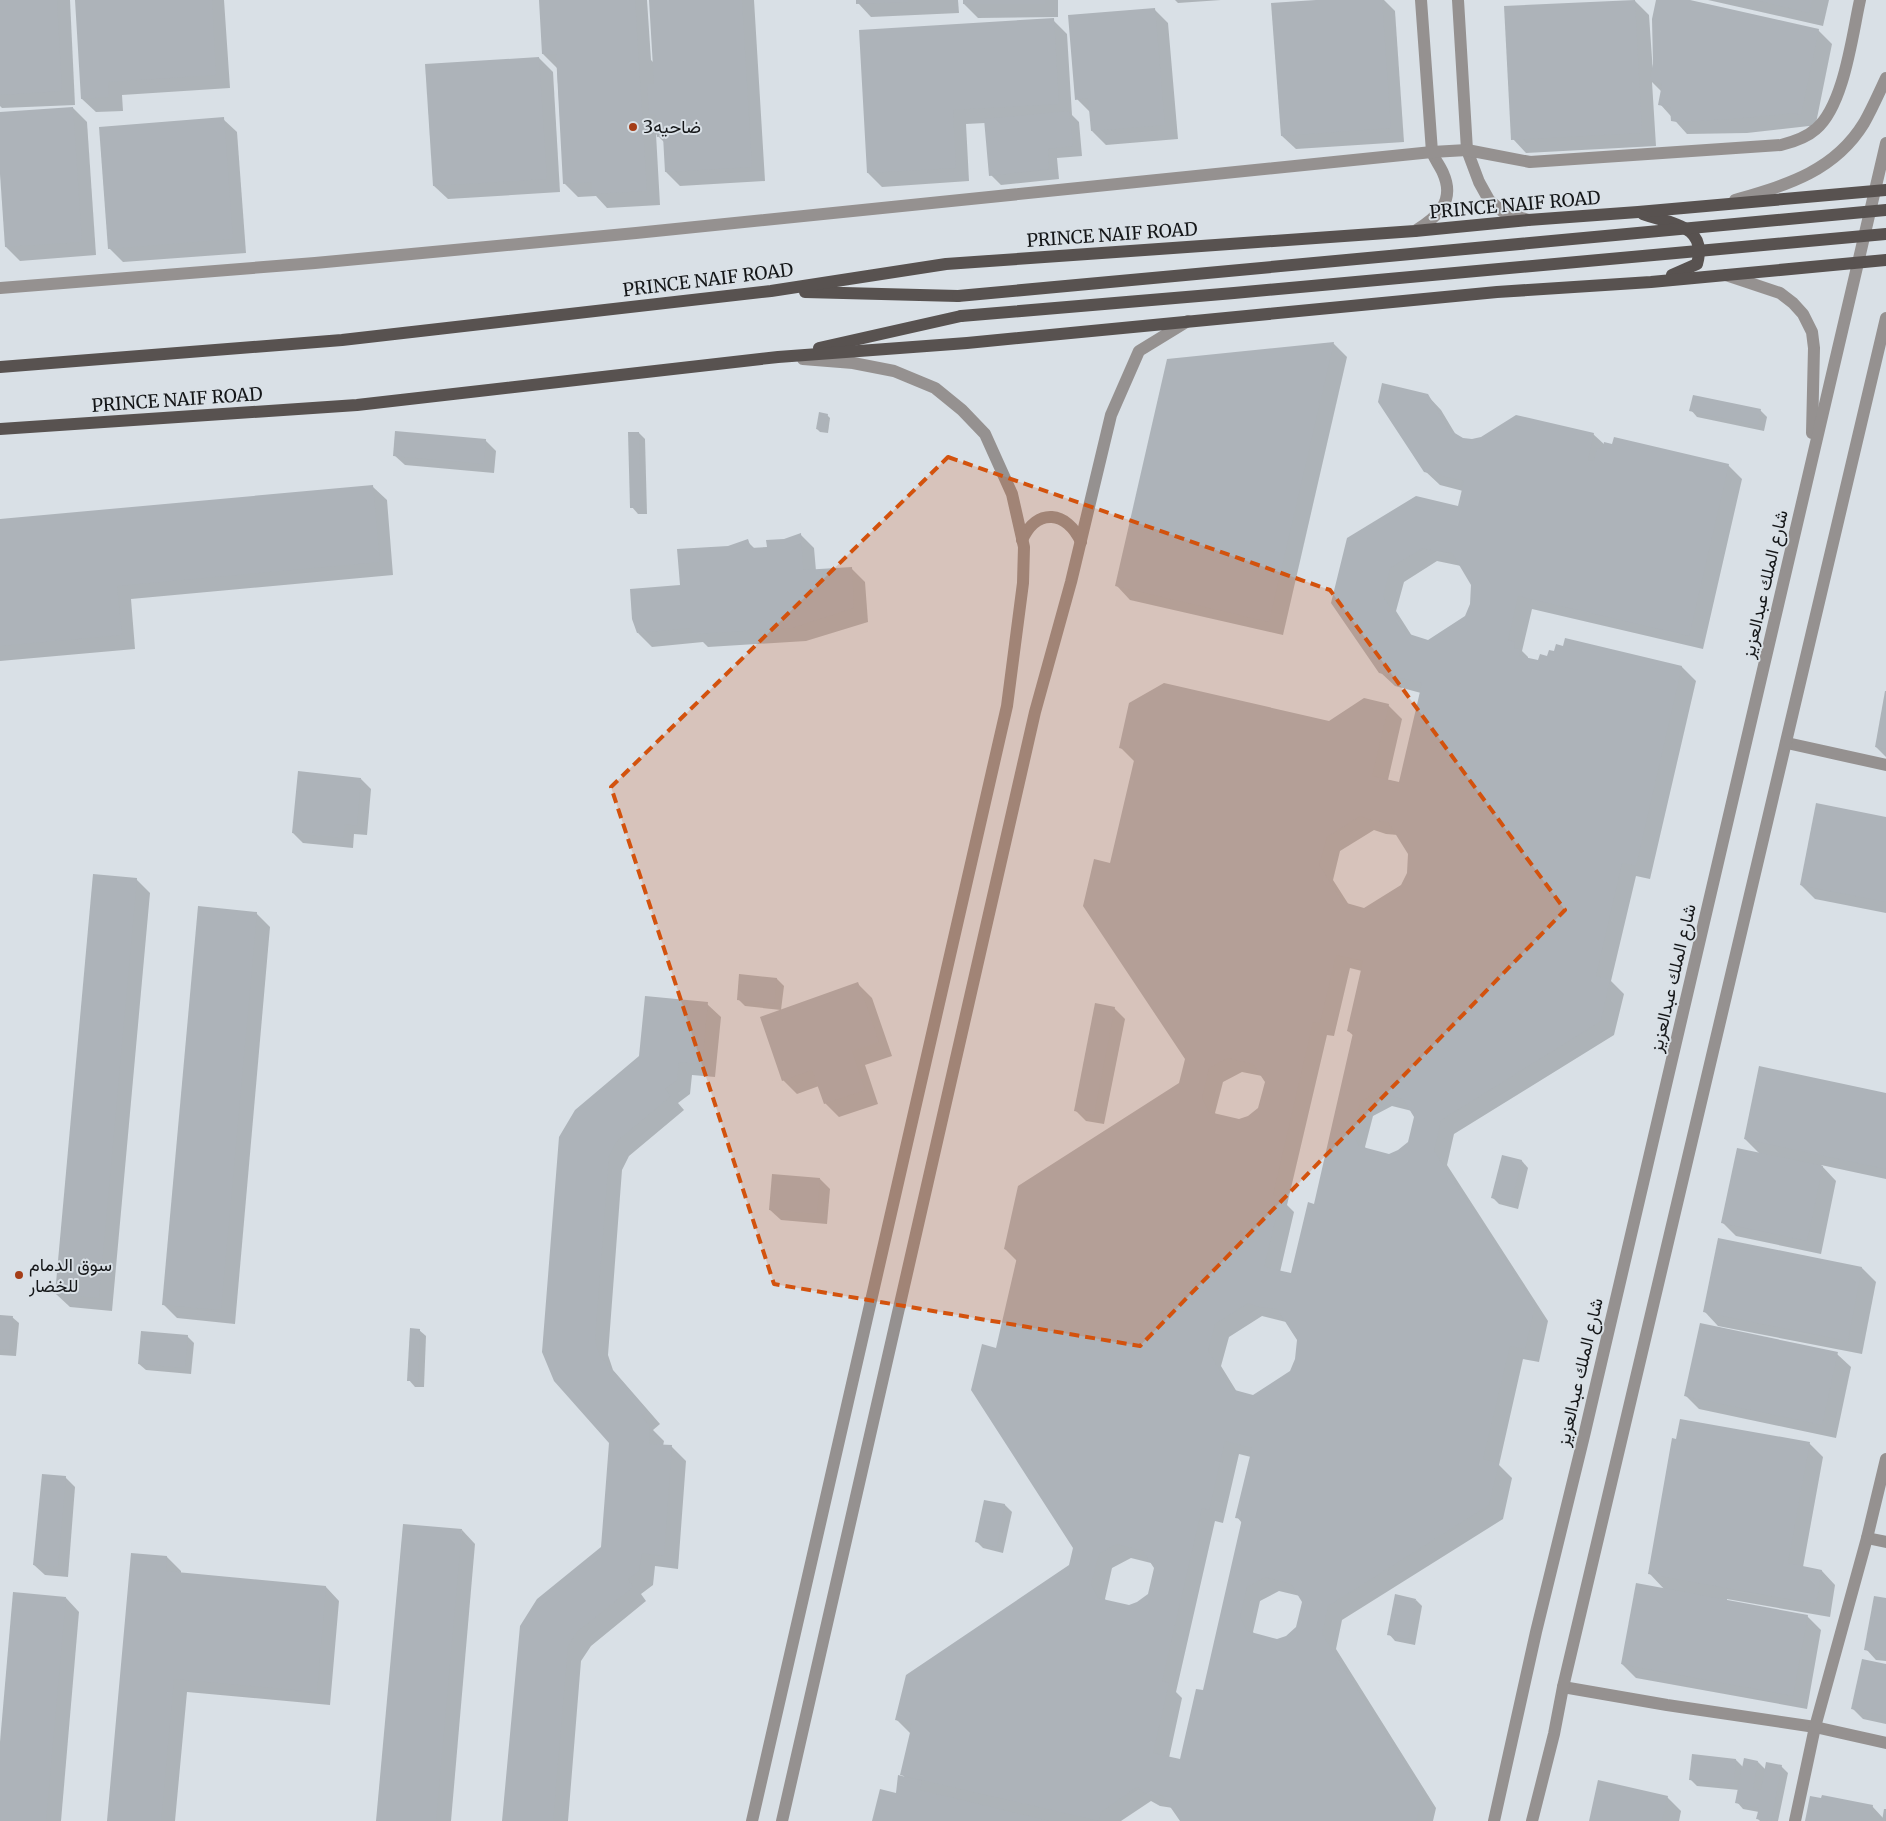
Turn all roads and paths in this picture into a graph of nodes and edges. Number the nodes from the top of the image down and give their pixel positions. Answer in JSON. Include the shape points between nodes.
{"nodes":[{"id":1,"x":1421,"y":0,"type":"edge"},
{"id":2,"x":1458,"y":0,"type":"edge"},
{"id":3,"x":1860,"y":0,"type":"edge"},
{"id":4,"x":1886,"y":78,"type":"edge"},
{"id":5,"x":1886,"y":143,"type":"edge"},
{"id":6,"x":1467,"y":150,"type":"junction"},
{"id":7,"x":1432,"y":152,"type":"junction"},
{"id":8,"x":1880,"y":190,"type":"edge"},
{"id":9,"x":1726,"y":203,"type":"junction"},
{"id":10,"x":1886,"y":210,"type":"edge"},
{"id":11,"x":1638,"y":212,"type":"junction"},
{"id":12,"x":1528,"y":220,"type":"junction"},
{"id":13,"x":1415,"y":231,"type":"junction"},
{"id":14,"x":1886,"y":234,"type":"edge"},
{"id":15,"x":1886,"y":260,"type":"edge"},
{"id":16,"x":1858,"y":263,"type":"junction"},
{"id":17,"x":1724,"y":274,"type":"junction"},
{"id":18,"x":1651,"y":282,"type":"junction"},
{"id":19,"x":0,"y":288,"type":"edge"},
{"id":20,"x":770,"y":291,"type":"junction"},
{"id":21,"x":1886,"y":318,"type":"edge"},
{"id":22,"x":1188,"y":322,"type":"junction"},
{"id":23,"x":1886,"y":352,"type":"edge"},
{"id":24,"x":778,"y":357,"type":"junction"},
{"id":25,"x":0,"y":367,"type":"edge"},
{"id":26,"x":1871,"y":381,"type":"junction"},
{"id":27,"x":0,"y":429,"type":"edge"},
{"id":28,"x":1812,"y":458,"type":"junction"},
{"id":29,"x":1022,"y":540,"type":"junction"},
{"id":30,"x":1080,"y":542,"type":"junction"},
{"id":31,"x":1787,"y":743,"type":"junction"},
{"id":32,"x":1886,"y":765,"type":"edge"},
{"id":33,"x":1886,"y":1459,"type":"edge"},
{"id":34,"x":1867,"y":1538,"type":"junction"},
{"id":35,"x":1886,"y":1542,"type":"edge"},
{"id":36,"x":1563,"y":1687,"type":"junction"},
{"id":37,"x":1816,"y":1727,"type":"junction"},
{"id":38,"x":1886,"y":1743,"type":"edge"},
{"id":39,"x":752,"y":1821,"type":"edge"},
{"id":40,"x":782,"y":1821,"type":"edge"},
{"id":41,"x":1494,"y":1821,"type":"edge"},
{"id":42,"x":1532,"y":1821,"type":"edge"},
{"id":43,"x":1795,"y":1821,"type":"edge"}],
"edges":[{"from":1,"to":7,"type":"street"},
{"from":2,"to":6,"type":"street"},
{"from":3,"to":6,"type":"street","via":[[1839,93],[1829,114],[1816,130],[1800,140],[1781,145],[1530,162]]},
{"from":4,"to":9,"type":"street","via":[[1864,123],[1825,164],[1785,185]]},
{"from":5,"to":8,"type":"street","name":"شارع الملك عبدالعزيز"},
{"from":6,"to":7,"type":"street"},
{"from":6,"to":12,"type":"street","via":[[1489,200],[1502,211]]},
{"from":7,"to":13,"type":"street","via":[[1447,188],[1446,202],[1440,213]]},
{"from":7,"to":19,"type":"street","via":[[627,234]]},
{"from":8,"to":9,"type":"main road","name":"PRINCE NAIF ROAD"},
{"from":8,"to":16,"type":"street","name":"شارع الملك عبدالعزيز"},
{"from":9,"to":11,"type":"main road","name":"PRINCE NAIF ROAD"},
{"from":10,"to":20,"type":"main road","bridge":true,"via":[[958,296]]},
{"from":11,"to":12,"type":"main road","name":"PRINCE NAIF ROAD"},
{"from":11,"to":18,"type":"main road","via":[[1694,233],[1699,243],[1697,264]]},
{"from":12,"to":13,"type":"main road","name":"PRINCE NAIF ROAD"},
{"from":13,"to":20,"type":"main road","name":"PRINCE NAIF ROAD","via":[[946,264]]},
{"from":14,"to":24,"type":"main road","bridge":true,"via":[[961,316]]},
{"from":15,"to":16,"type":"main road"},
{"from":16,"to":17,"type":"main road"},
{"from":16,"to":28,"type":"street","name":"شارع الملك عبدالعزيز"},
{"from":17,"to":18,"type":"main road"},
{"from":17,"to":28,"type":"street","via":[[1780,294],[1803,314],[1812,332]]},
{"from":18,"to":22,"type":"main road","via":[[1498,292]]},
{"from":20,"to":25,"type":"main road","name":"PRINCE NAIF ROAD","via":[[342,340]]},
{"from":21,"to":26,"type":"street"},
{"from":22,"to":24,"type":"main road"},
{"from":22,"to":30,"type":"street","via":[[1139,351],[1111,415]]},
{"from":23,"to":26,"type":"street"},
{"from":24,"to":27,"type":"main road","name":"PRINCE NAIF ROAD","via":[[357,405]]},
{"from":24,"to":29,"type":"street","via":[[853,363],[894,372],[935,388],[985,434],[1012,494]]},
{"from":26,"to":31,"type":"street"},
{"from":28,"to":41,"type":"street","name":"شارع الملك عبدالعزيز"},
{"from":29,"to":30,"type":"street","via":[[1028,527],[1040,518],[1054,516],[1068,523]]},
{"from":29,"to":39,"type":"street","via":[[1023,583],[1007,706]]},
{"from":30,"to":40,"type":"street","via":[[1035,712]]},
{"from":31,"to":32,"type":"street"},
{"from":31,"to":36,"type":"street"},
{"from":33,"to":34,"type":"street"},
{"from":34,"to":35,"type":"street"},
{"from":34,"to":37,"type":"street"},
{"from":36,"to":37,"type":"street"},
{"from":36,"to":42,"type":"street"},
{"from":37,"to":38,"type":"street"},
{"from":37,"to":43,"type":"street"}]}
